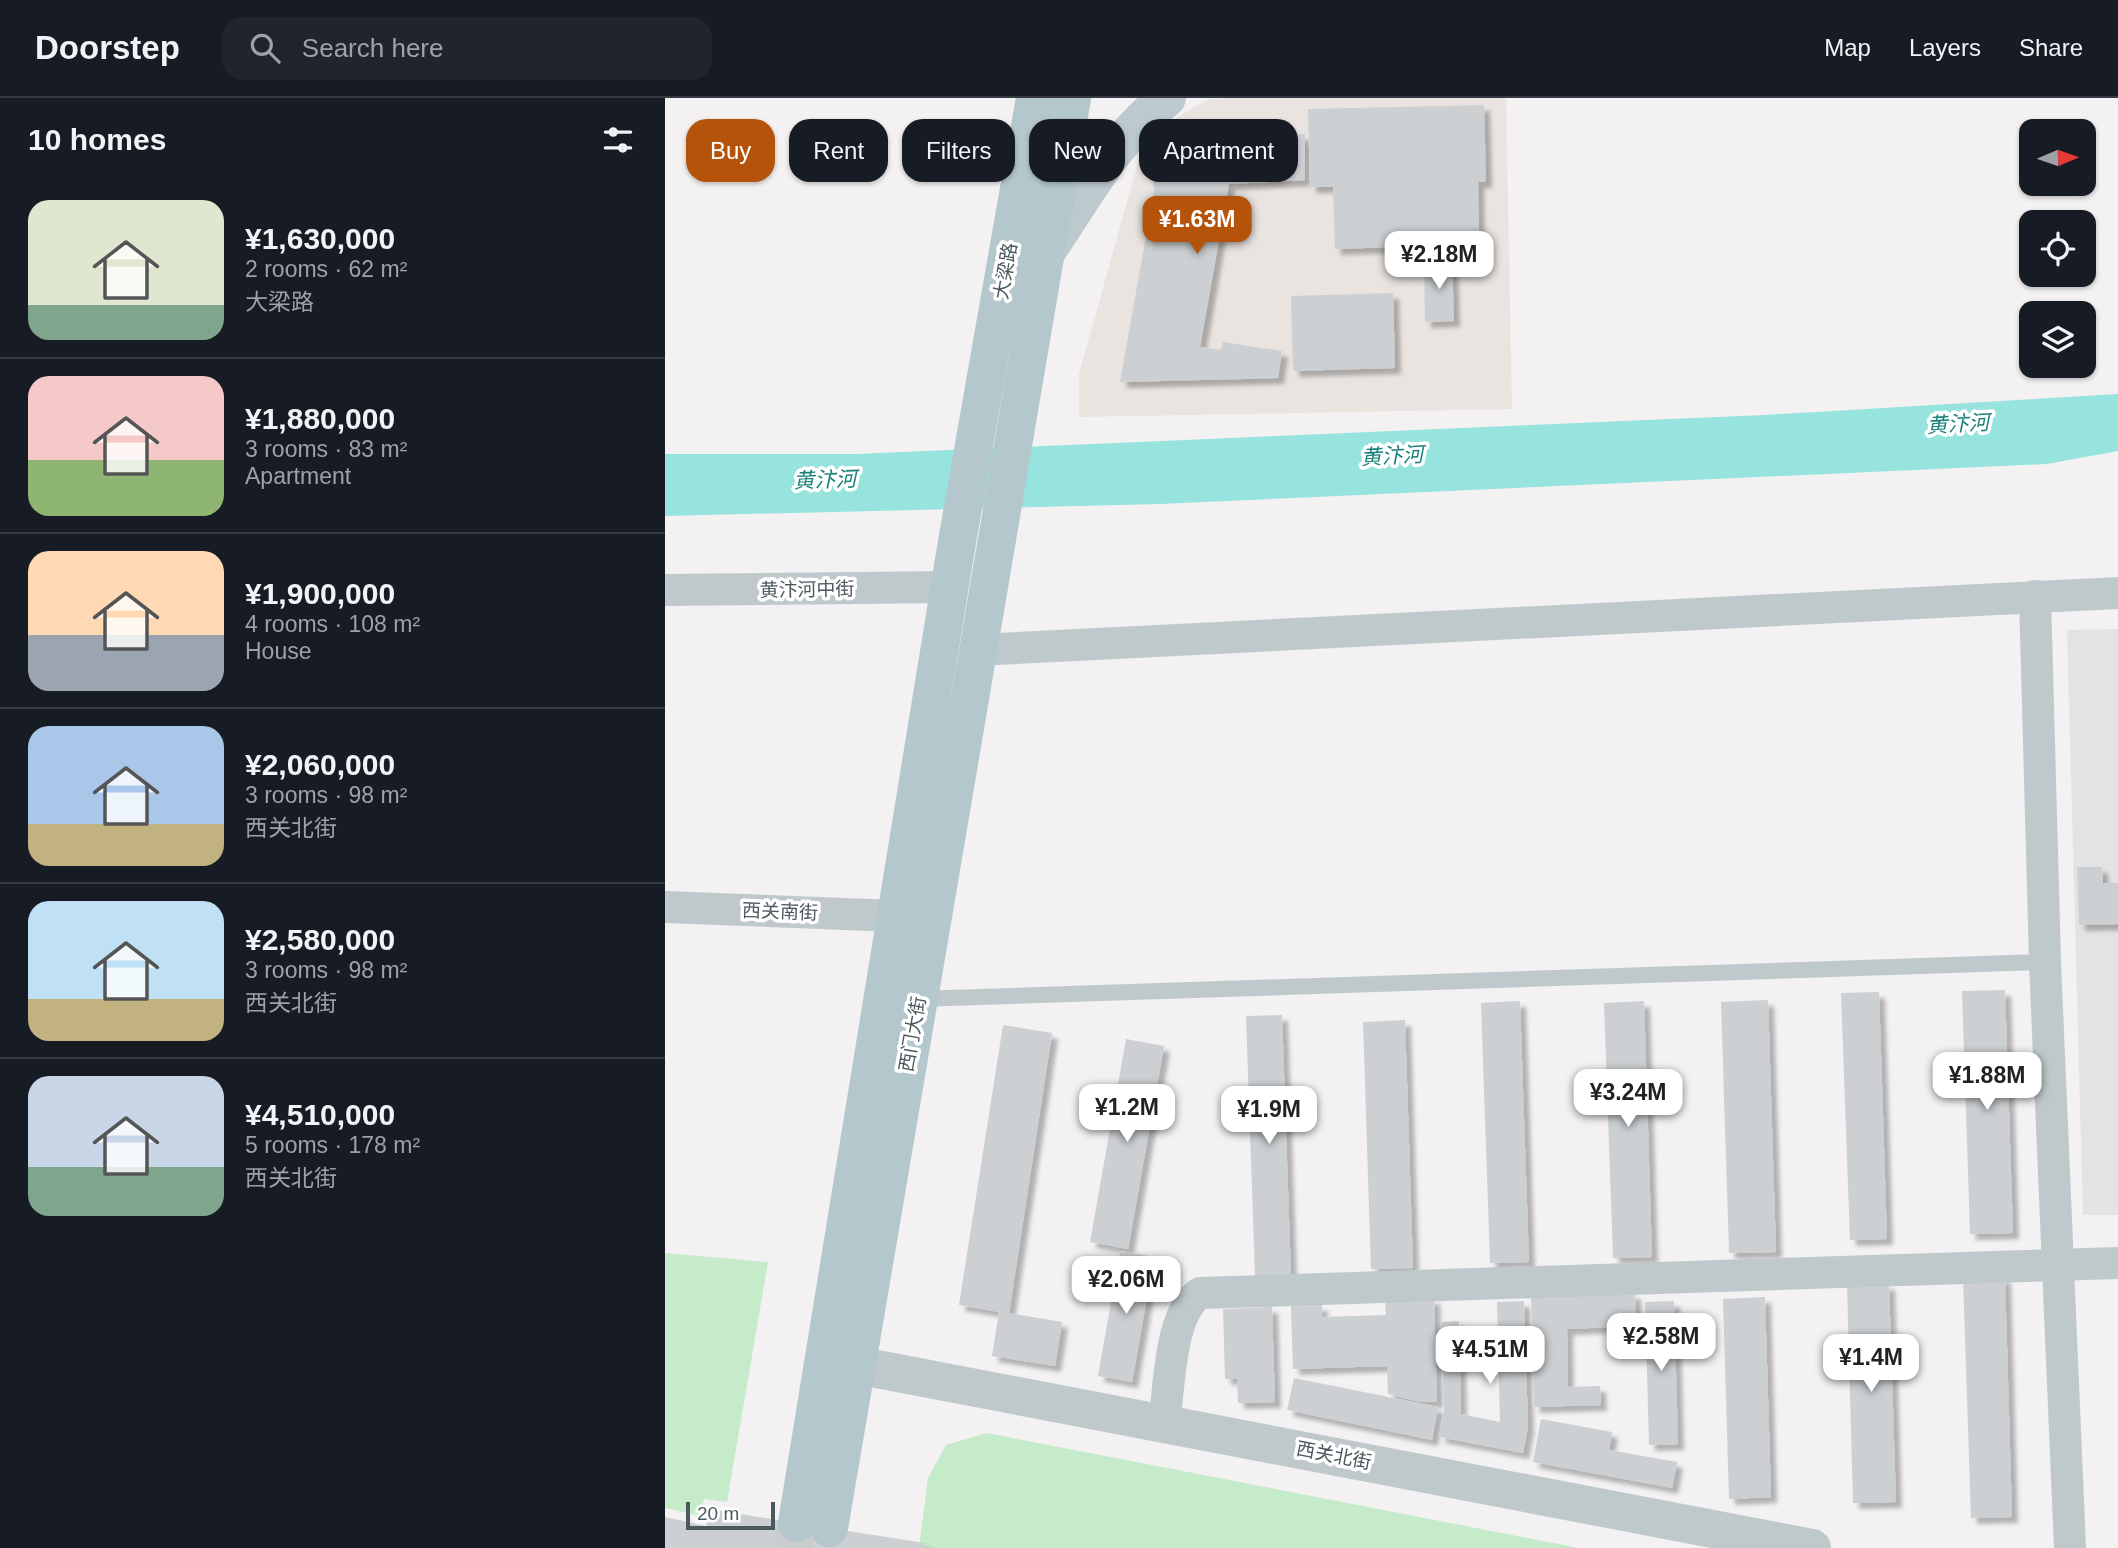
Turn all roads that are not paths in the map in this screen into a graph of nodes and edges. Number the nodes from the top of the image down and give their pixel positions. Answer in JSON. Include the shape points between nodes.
{"nodes":[{"id":1,"x":1035,"y":98,"type":"edge"},
{"id":2,"x":1072,"y":98,"type":"edge"},
{"id":3,"x":1167,"y":98,"type":"edge"},
{"id":4,"x":1045,"y":254,"type":"junction"},
{"id":5,"x":977,"y":538,"type":"junction"},
{"id":6,"x":950,"y":587,"type":"junction"},
{"id":7,"x":665,"y":590,"type":"edge"},
{"id":8,"x":2118,"y":593,"type":"edge"},
{"id":9,"x":2035,"y":596,"type":"junction"},
{"id":10,"x":976,"y":650,"type":"junction"},
{"id":11,"x":665,"y":907,"type":"edge"},
{"id":12,"x":896,"y":916,"type":"junction"},
{"id":13,"x":2045,"y":962,"type":"junction"},
{"id":14,"x":918,"y":999,"type":"junction"},
{"id":15,"x":2118,"y":1263,"type":"edge"},
{"id":16,"x":2057,"y":1266,"type":"junction"},
{"id":17,"x":856,"y":1365,"type":"junction"},
{"id":18,"x":1164,"y":1422,"type":"junction"},
{"id":19,"x":1812,"y":1548,"type":"edge"},
{"id":20,"x":2070,"y":1548,"type":"edge"}],
"edges":[{"from":1,"to":5,"type":"main road","name":"大梁路","via":[[975,444]]},
{"from":2,"to":4,"type":"main road","name":"大梁路"},
{"from":3,"to":4,"type":"main road","via":[[1139,119],[1094,176]]},
{"from":4,"to":5,"type":"main road","name":"大梁路","via":[[1013,439]]},
{"from":5,"to":6,"type":"main road","name":"西门大街"},
{"from":5,"to":10,"type":"main road","name":"西门大街"},
{"from":6,"to":7,"type":"street","name":"黄汴河中街"},
{"from":6,"to":12,"type":"main road","name":"西门大街"},
{"from":8,"to":9,"type":"street"},
{"from":9,"to":10,"type":"street"},
{"from":9,"to":13,"type":"street"},
{"from":10,"to":14,"type":"main road","name":"西门大街"},
{"from":11,"to":12,"type":"street","name":"西关南街"},
{"from":12,"to":17,"type":"main road","name":"西门大街","via":[[813,1525]]},
{"from":13,"to":14,"type":"lane"},
{"from":13,"to":16,"type":"street"},
{"from":14,"to":17,"type":"main road","name":"西门大街"},
{"from":15,"to":16,"type":"street"},
{"from":16,"to":18,"type":"street","via":[[1200,1293],[1189,1301],[1180,1318]]},
{"from":16,"to":20,"type":"street"},
{"from":17,"to":18,"type":"street","name":"西关北街"},
{"from":18,"to":19,"type":"street","name":"西关北街"}]}
